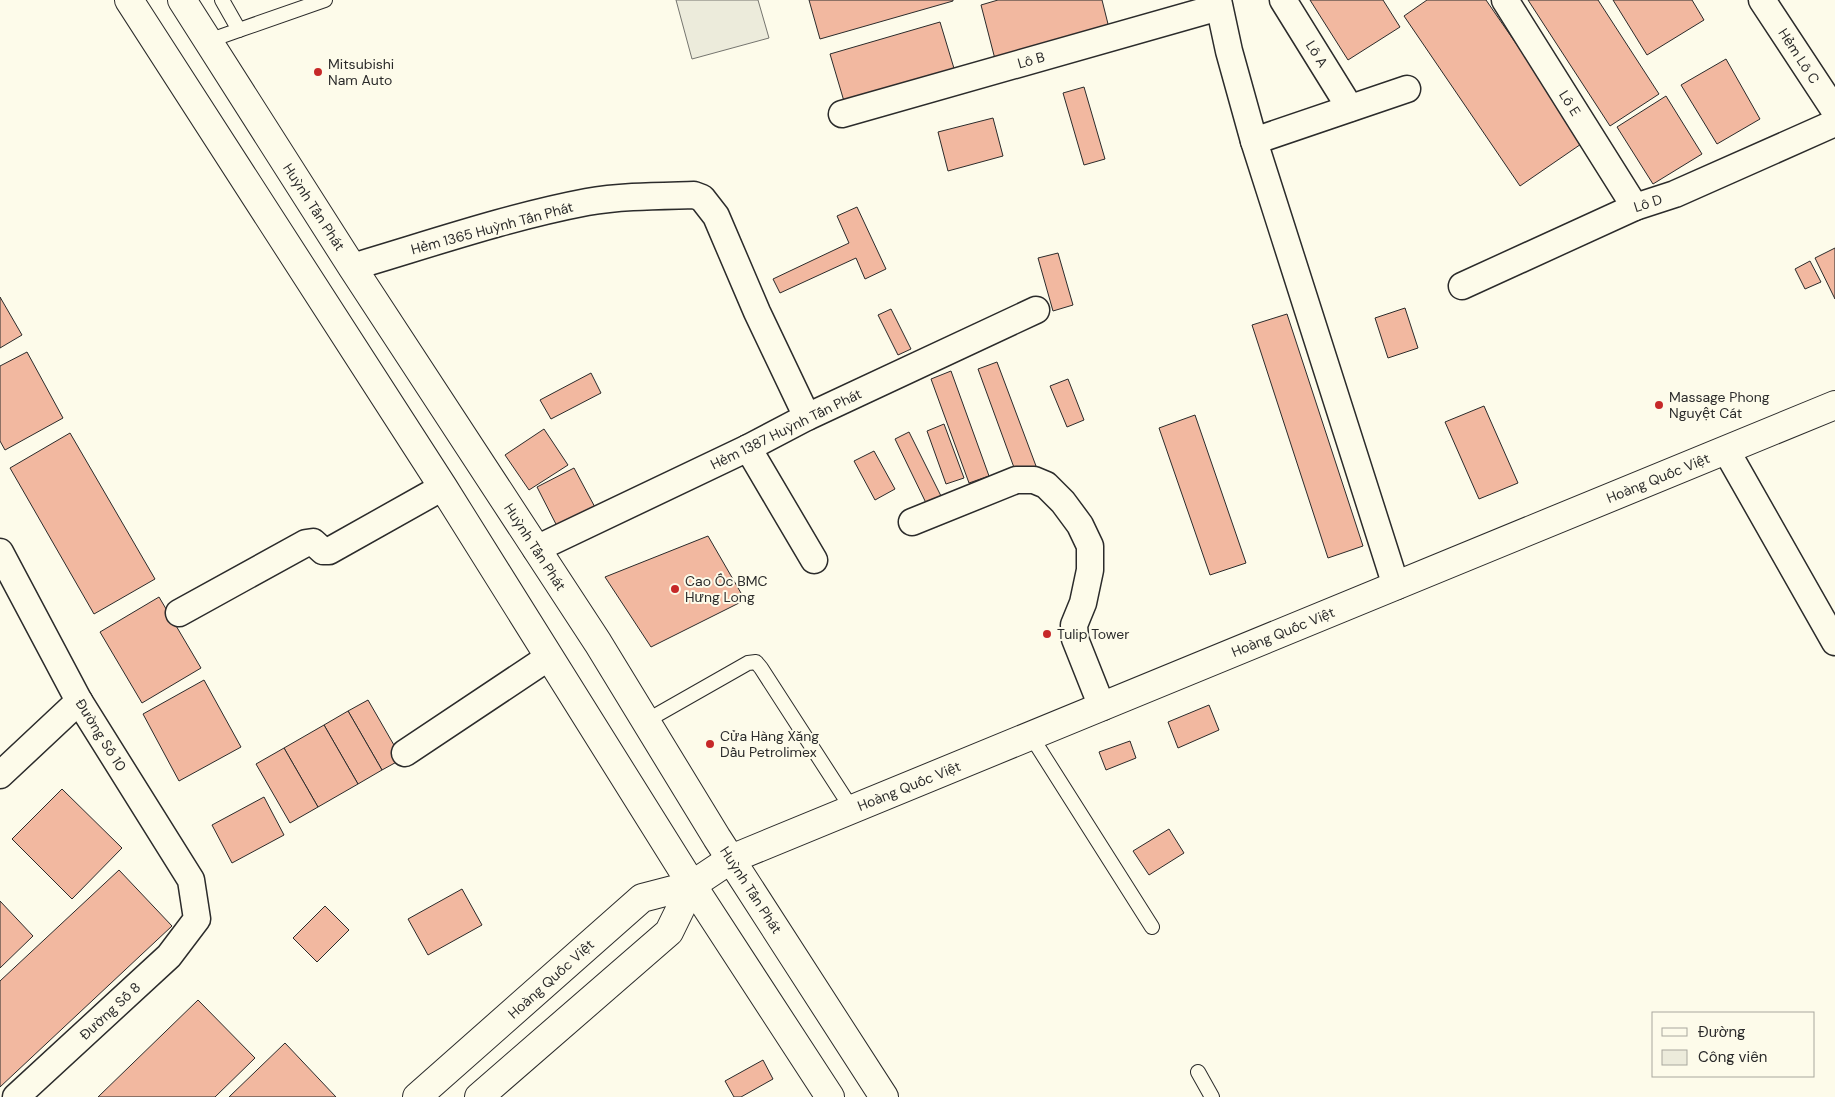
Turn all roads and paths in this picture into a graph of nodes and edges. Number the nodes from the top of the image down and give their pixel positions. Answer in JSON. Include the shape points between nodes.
{"nodes":[{"id":1,"x":129,"y":0,"type":"edge"},
{"id":2,"x":182,"y":0,"type":"edge"},
{"id":3,"x":222,"y":0,"type":"edge"},
{"id":4,"x":324,"y":0,"type":"edge"},
{"id":5,"x":1283,"y":0,"type":"edge"},
{"id":6,"x":1505,"y":0,"type":"edge"},
{"id":7,"x":1762,"y":0,"type":"edge"},
{"id":8,"x":1219,"y":4,"type":"edge"},
{"id":9,"x":239,"y":30,"type":"junction"},
{"id":10,"x":208,"y":41,"type":"junction"},
{"id":11,"x":1407,"y":89,"type":"dead end"},
{"id":12,"x":1350,"y":108,"type":"junction"},
{"id":13,"x":1835,"y":111,"type":"edge"},
{"id":14,"x":842,"y":114,"type":"dead end"},
{"id":15,"x":1835,"y":122,"type":"edge"},
{"id":16,"x":1254,"y":140,"type":"junction"},
{"id":17,"x":1635,"y":207,"type":"junction"},
{"id":18,"x":352,"y":267,"type":"junction"},
{"id":19,"x":1462,"y":286,"type":"dead end"},
{"id":20,"x":1036,"y":310,"type":"dead end"},
{"id":21,"x":397,"y":335,"type":"junction"},
{"id":22,"x":360,"y":358,"type":"junction"},
{"id":23,"x":1835,"y":405,"type":"edge"},
{"id":24,"x":807,"y":417,"type":"junction"},
{"id":25,"x":748,"y":448,"type":"junction"},
{"id":26,"x":1726,"y":450,"type":"junction"},
{"id":27,"x":442,"y":487,"type":"junction"},
{"id":28,"x":912,"y":522,"type":"dead end"},
{"id":29,"x":536,"y":550,"type":"junction"},
{"id":30,"x":0,"y":552,"type":"edge"},
{"id":31,"x":814,"y":560,"type":"dead end"},
{"id":32,"x":1396,"y":586,"type":"junction"},
{"id":33,"x":179,"y":613,"type":"dead end"},
{"id":34,"x":1835,"y":642,"type":"edge"},
{"id":35,"x":549,"y":657,"type":"junction"},
{"id":36,"x":79,"y":700,"type":"junction"},
{"id":37,"x":1102,"y":706,"type":"junction"},
{"id":38,"x":646,"y":721,"type":"junction"},
{"id":39,"x":1031,"y":736,"type":"junction"},
{"id":40,"x":405,"y":753,"type":"dead end"},
{"id":41,"x":0,"y":775,"type":"edge"},
{"id":42,"x":852,"y":809,"type":"junction"},
{"id":43,"x":731,"y":859,"type":"junction"},
{"id":44,"x":692,"y":885,"type":"junction"},
{"id":45,"x":197,"y":919,"type":"joint"},
{"id":46,"x":1152,"y":927,"type":"dead end"},
{"id":47,"x":1198,"y":1072,"type":"dead end"},
{"id":48,"x":16,"y":1097,"type":"edge"},
{"id":49,"x":417,"y":1097,"type":"edge"},
{"id":50,"x":479,"y":1097,"type":"edge"},
{"id":51,"x":830,"y":1097,"type":"edge"},
{"id":52,"x":884,"y":1097,"type":"edge"},
{"id":53,"x":1212,"y":1097,"type":"edge"}],
"edges":[{"from":1,"to":22,"type":"main road"},
{"from":2,"to":10,"type":"main road","name":"Huỳnh Tấn Phát"},
{"from":3,"to":9,"type":"lane"},
{"from":4,"to":9,"type":"lane"},
{"from":5,"to":12,"type":"street","name":"Lô A"},
{"from":6,"to":17,"type":"street","name":"Lô E"},
{"from":7,"to":13,"type":"street","name":"Hẻm Lô C"},
{"from":8,"to":14,"type":"street","name":"Lô B"},
{"from":8,"to":16,"type":"street"},
{"from":9,"to":10,"type":"lane"},
{"from":10,"to":18,"type":"main road","name":"Huỳnh Tấn Phát"},
{"from":11,"to":12,"type":"street"},
{"from":12,"to":16,"type":"street"},
{"from":15,"to":17,"type":"street","name":"Lô D","via":[[1675,194]]},
{"from":16,"to":32,"type":"street"},
{"from":17,"to":19,"type":"street","name":"Lô D"},
{"from":18,"to":21,"type":"main road","name":"Huỳnh Tấn Phát"},
{"from":18,"to":24,"type":"street","name":"Hẻm 1365 Huỳnh Tấn Phát","via":[[512,220],[588,202],[694,195],[702,198],[716,216]]},
{"from":20,"to":24,"type":"street","name":"Hẻm 1387 Huỳnh Tấn Phát"},
{"from":21,"to":22,"type":"main road"},
{"from":21,"to":29,"type":"main road","name":"Huỳnh Tấn Phát"},
{"from":22,"to":27,"type":"main road"},
{"from":23,"to":26,"type":"main road","name":"Hoàng Quốc Việt"},
{"from":24,"to":25,"type":"street","name":"Hẻm 1387 Huỳnh Tấn Phát"},
{"from":25,"to":29,"type":"street","name":"Hẻm 1387 Huỳnh Tấn Phát"},
{"from":25,"to":31,"type":"street"},
{"from":26,"to":32,"type":"main road","name":"Hoàng Quốc Việt"},
{"from":26,"to":34,"type":"street"},
{"from":27,"to":33,"type":"street","via":[[329,551],[323,551],[313,542],[306,543]]},
{"from":27,"to":35,"type":"main road"},
{"from":28,"to":37,"type":"street","via":[[1016,480],[1034,480],[1046,485],[1080,525],[1090,546],[1090,570],[1074,625],[1075,639]]},
{"from":29,"to":38,"type":"main road","name":"Huỳnh Tấn Phát"},
{"from":30,"to":36,"type":"street","name":"Đường Số 10"},
{"from":32,"to":37,"type":"main road","name":"Hoàng Quốc Việt"},
{"from":35,"to":40,"type":"street"},
{"from":35,"to":44,"type":"main road"},
{"from":36,"to":41,"type":"street"},
{"from":36,"to":45,"type":"street","name":"Đường Số 10","via":[[191,880]]},
{"from":37,"to":39,"type":"main road","name":"Hoàng Quốc Việt"},
{"from":38,"to":42,"type":"lane","via":[[748,663],[756,662]]},
{"from":38,"to":43,"type":"main road","name":"Huỳnh Tấn Phát"},
{"from":39,"to":42,"type":"main road","name":"Hoàng Quốc Việt"},
{"from":39,"to":46,"type":"lane"},
{"from":42,"to":43,"type":"main road","name":"Hoàng Quốc Việt"},
{"from":43,"to":44,"type":"main road","name":"Hoàng Quốc Việt"},
{"from":43,"to":52,"type":"main road","name":"Huỳnh Tấn Phát"},
{"from":44,"to":49,"type":"main road","name":"Hoàng Quốc Việt","via":[[642,898]]},
{"from":44,"to":50,"type":"main road","via":[[669,932]]},
{"from":44,"to":51,"type":"main road"},
{"from":45,"to":48,"type":"street","name":"Đường Số 8","via":[[169,956]]},
{"from":47,"to":53,"type":"lane"}]}
